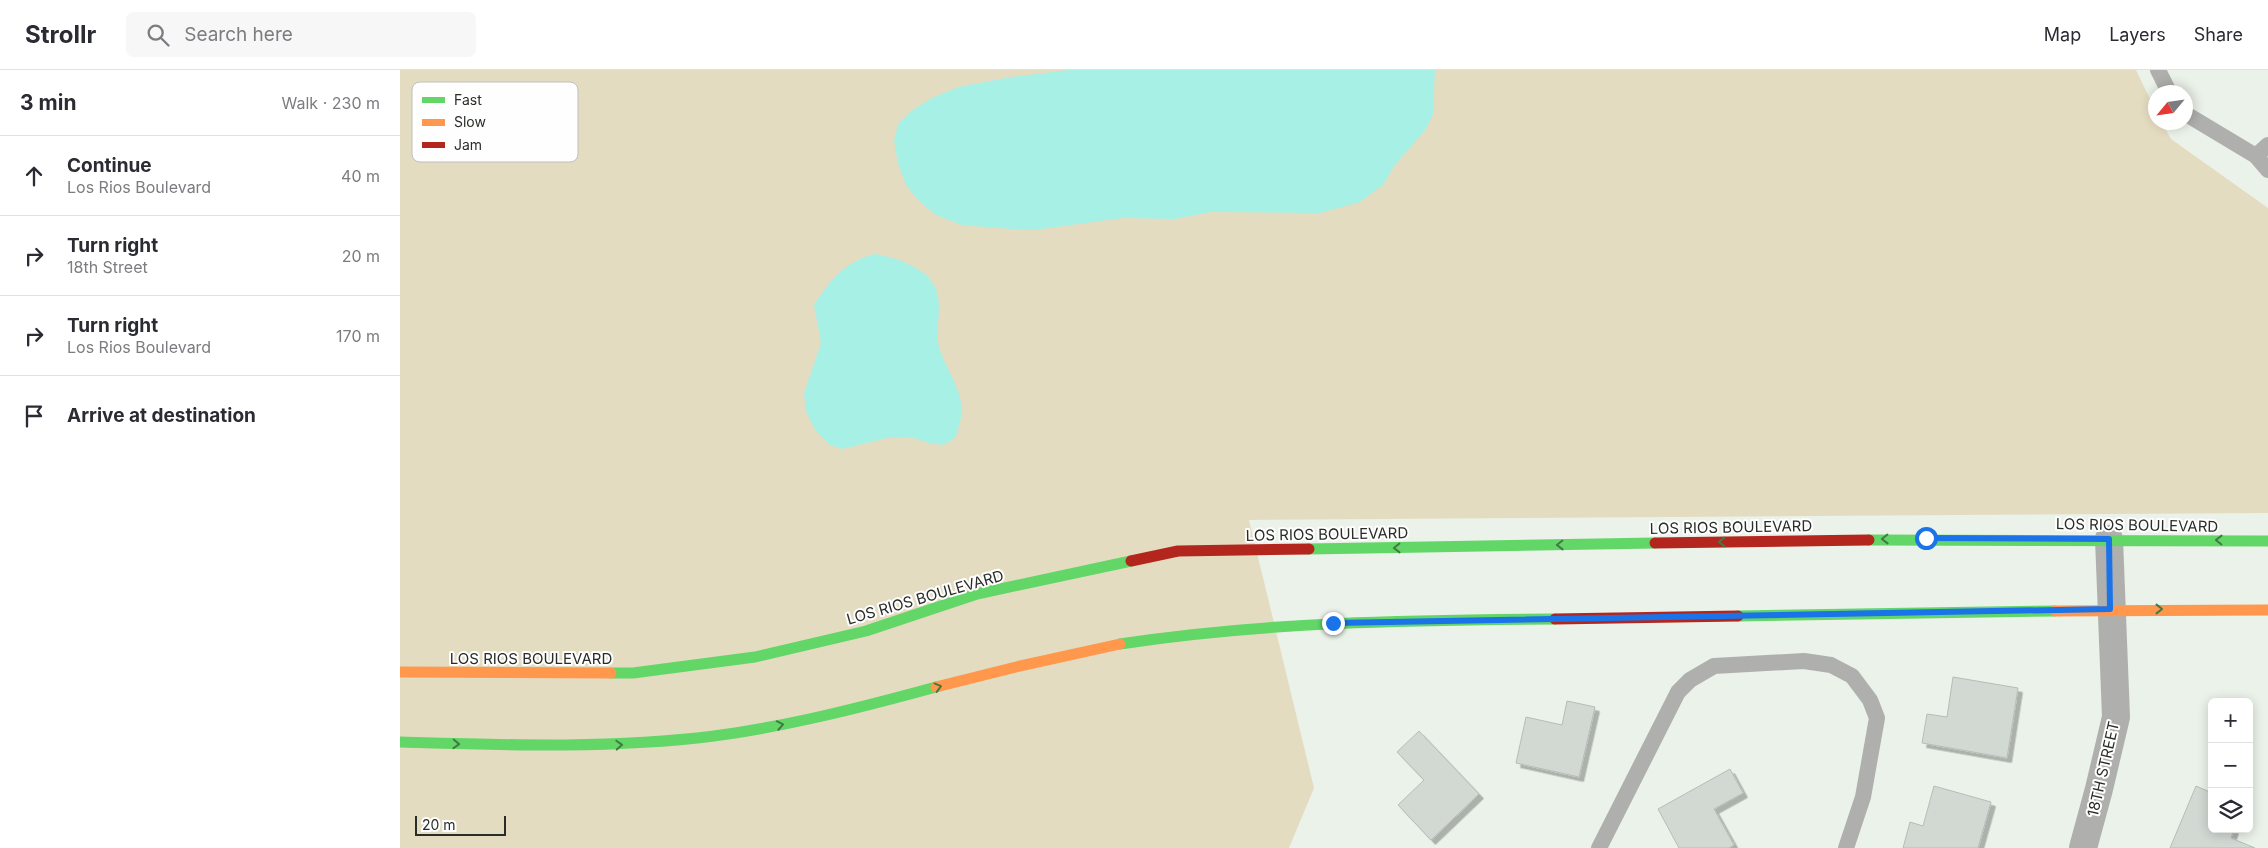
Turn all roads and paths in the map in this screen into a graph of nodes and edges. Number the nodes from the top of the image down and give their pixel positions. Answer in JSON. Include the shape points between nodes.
{"nodes":[{"id":1,"x":2158,"y":70,"type":"edge"},
{"id":2,"x":2166,"y":85,"type":"edge"},
{"id":3,"x":2193,"y":118,"type":"edge"},
{"id":4,"x":2268,"y":145,"type":"edge"},
{"id":5,"x":2256,"y":156,"type":"junction"},
{"id":6,"x":2268,"y":170,"type":"edge"},
{"id":7,"x":2109,"y":539,"type":"junction"},
{"id":8,"x":2268,"y":541,"type":"edge"},
{"id":9,"x":2110,"y":609,"type":"junction"},
{"id":10,"x":2268,"y":610,"type":"edge"},
{"id":11,"x":404,"y":672,"type":"edge"},
{"id":12,"x":404,"y":743,"type":"edge"},
{"id":13,"x":1599,"y":848,"type":"edge"},
{"id":14,"x":1846,"y":848,"type":"edge"},
{"id":15,"x":2083,"y":848,"type":"edge"}],
"edges":[{"from":1,"to":2,"type":"lane"},
{"from":3,"to":5,"type":"lane"},
{"from":4,"to":5,"type":"lane"},
{"from":5,"to":6,"type":"lane"},
{"from":8,"to":7,"type":"main road","name":"LOS RIOS BOULEVARD","one_way":true},
{"from":7,"to":9,"type":"street","name":"18TH STREET"},
{"from":7,"to":11,"type":"main road","name":"LOS RIOS BOULEVARD","one_way":true,"via":[[1178,551],[977,594],[866,631],[755,657],[633,673]]},
{"from":9,"to":10,"type":"main road","one_way":true},
{"from":12,"to":9,"type":"main road","one_way":true,"via":[[584,746],[743,731],[874,704],[1090,649],[1175,635],[1262,628],[1343,623]]},
{"from":9,"to":15,"type":"street","name":"18TH STREET","via":[[2116,717]]},
{"from":13,"to":14,"type":"lane","via":[[1678,692],[1690,680],[1714,666],[1804,661],[1832,665],[1852,676],[1870,700],[1877,718],[1863,797]]}]}
